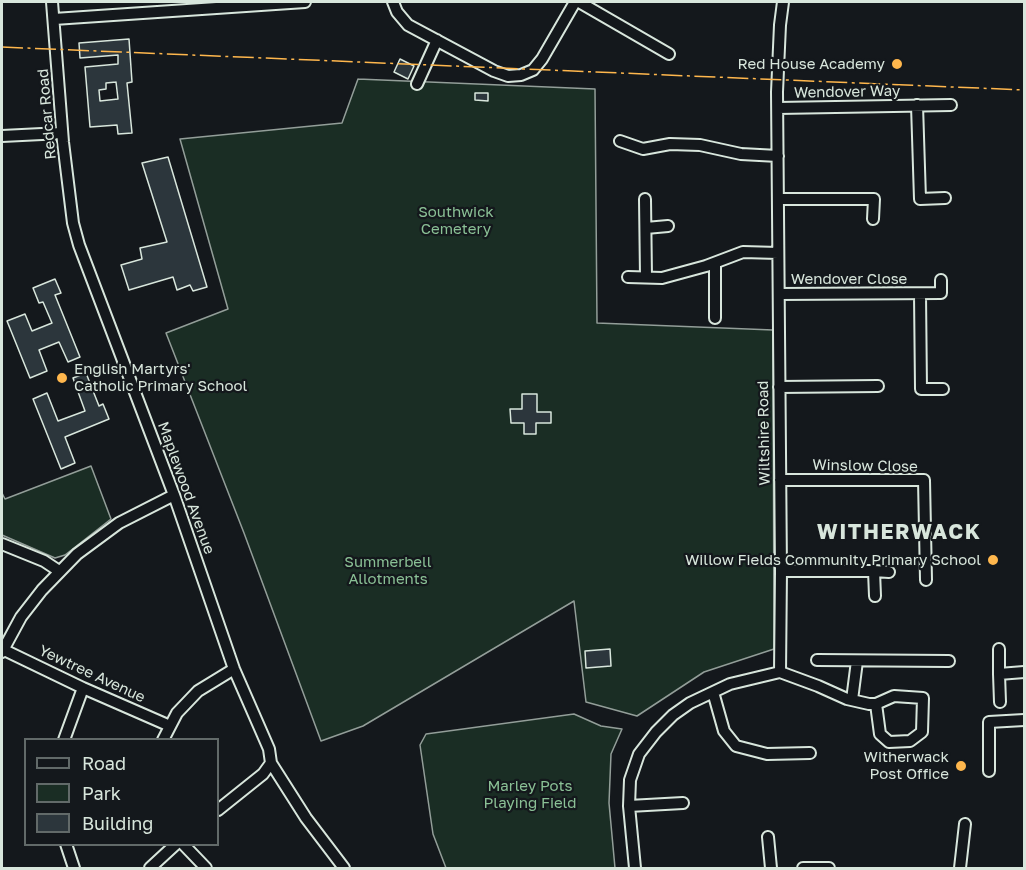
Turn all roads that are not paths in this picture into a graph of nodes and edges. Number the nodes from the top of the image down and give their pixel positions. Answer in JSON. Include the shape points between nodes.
{"nodes":[{"id":1,"x":52,"y":2,"type":"edge"},
{"id":2,"x":305,"y":2,"type":"edge"},
{"id":3,"x":393,"y":2,"type":"edge"},
{"id":4,"x":577,"y":2,"type":"edge"},
{"id":5,"x":783,"y":2,"type":"edge"},
{"id":6,"x":147,"y":6,"type":"edge"},
{"id":7,"x":54,"y":19,"type":"junction"},
{"id":8,"x":437,"y":40,"type":"junction"},
{"id":9,"x":669,"y":54,"type":"dead end"},
{"id":10,"x":417,"y":84,"type":"dead end"},
{"id":11,"x":917,"y":105,"type":"junction"},
{"id":12,"x":951,"y":105,"type":"dead end"},
{"id":13,"x":778,"y":108,"type":"junction"},
{"id":14,"x":63,"y":134,"type":"junction"},
{"id":15,"x":2,"y":136,"type":"edge"},
{"id":16,"x":620,"y":141,"type":"dead end"},
{"id":17,"x":778,"y":156,"type":"junction"},
{"id":18,"x":945,"y":198,"type":"dead end"},
{"id":19,"x":645,"y":199,"type":"dead end"},
{"id":20,"x":779,"y":199,"type":"junction"},
{"id":21,"x":873,"y":219,"type":"dead end"},
{"id":22,"x":73,"y":223,"type":"joint"},
{"id":23,"x":668,"y":226,"type":"dead end"},
{"id":24,"x":646,"y":228,"type":"junction"},
{"id":25,"x":778,"y":253,"type":"junction"},
{"id":26,"x":716,"y":262,"type":"junction"},
{"id":27,"x":628,"y":277,"type":"dead end"},
{"id":28,"x":646,"y":277,"type":"junction"},
{"id":29,"x":941,"y":280,"type":"dead end"},
{"id":30,"x":779,"y":294,"type":"junction"},
{"id":31,"x":920,"y":294,"type":"junction"},
{"id":32,"x":715,"y":318,"type":"dead end"},
{"id":33,"x":878,"y":386,"type":"dead end"},
{"id":34,"x":779,"y":387,"type":"junction"},
{"id":35,"x":944,"y":389,"type":"dead end"},
{"id":36,"x":780,"y":480,"type":"junction"},
{"id":37,"x":174,"y":495,"type":"junction"},
{"id":38,"x":2,"y":544,"type":"edge"},
{"id":39,"x":59,"y":571,"type":"junction"},
{"id":40,"x":874,"y":571,"type":"junction"},
{"id":41,"x":781,"y":572,"type":"junction"},
{"id":42,"x":889,"y":572,"type":"dead end"},
{"id":43,"x":926,"y":580,"type":"dead end"},
{"id":44,"x":875,"y":596,"type":"dead end"},
{"id":45,"x":999,"y":649,"type":"dead end"},
{"id":46,"x":2,"y":650,"type":"edge"},
{"id":47,"x":817,"y":660,"type":"dead end"},
{"id":48,"x":857,"y":661,"type":"junction"},
{"id":49,"x":949,"y":661,"type":"dead end"},
{"id":50,"x":234,"y":669,"type":"junction"},
{"id":51,"x":780,"y":672,"type":"junction"},
{"id":52,"x":1024,"y":672,"type":"edge"},
{"id":53,"x":999,"y":674,"type":"junction"},
{"id":54,"x":82,"y":688,"type":"junction"},
{"id":55,"x":713,"y":692,"type":"junction"},
{"id":56,"x":852,"y":700,"type":"junction"},
{"id":57,"x":1000,"y":702,"type":"dead end"},
{"id":58,"x":876,"y":704,"type":"junction"},
{"id":59,"x":1024,"y":720,"type":"edge"},
{"id":60,"x":170,"y":726,"type":"junction"},
{"id":61,"x":65,"y":738,"type":"edge"},
{"id":62,"x":164,"y":738,"type":"edge"},
{"id":63,"x":810,"y":753,"type":"dead end"},
{"id":64,"x":271,"y":763,"type":"junction"},
{"id":65,"x":988,"y":771,"type":"dead end"},
{"id":66,"x":683,"y":803,"type":"dead end"},
{"id":67,"x":629,"y":806,"type":"junction"},
{"id":68,"x":219,"y":809,"type":"edge"},
{"id":69,"x":965,"y":824,"type":"dead end"},
{"id":70,"x":768,"y":837,"type":"dead end"},
{"id":71,"x":67,"y":846,"type":"edge"},
{"id":72,"x":174,"y":846,"type":"edge"},
{"id":73,"x":185,"y":846,"type":"edge"},
{"id":74,"x":74,"y":868,"type":"edge"},
{"id":75,"x":150,"y":868,"type":"edge"},
{"id":76,"x":206,"y":868,"type":"edge"},
{"id":77,"x":344,"y":868,"type":"edge"},
{"id":78,"x":635,"y":868,"type":"edge"},
{"id":79,"x":771,"y":868,"type":"edge"},
{"id":80,"x":803,"y":868,"type":"edge"},
{"id":81,"x":829,"y":868,"type":"edge"},
{"id":82,"x":960,"y":868,"type":"edge"}],
"edges":[{"from":1,"to":7,"type":"street","name":"Redcar Road"},
{"from":2,"to":6,"type":"street"},
{"from":3,"to":8,"type":"street","via":[[408,25]]},
{"from":4,"to":8,"type":"street","via":[[542,59],[533,70],[521,75],[494,71]]},
{"from":4,"to":9,"type":"street"},
{"from":5,"to":13,"type":"street","name":"Wiltshire Road"},
{"from":6,"to":7,"type":"street"},
{"from":7,"to":14,"type":"street","name":"Redcar Road"},
{"from":8,"to":10,"type":"street"},
{"from":11,"to":12,"type":"street","name":"Wendover Way"},
{"from":11,"to":13,"type":"street","name":"Wendover Way"},
{"from":11,"to":18,"type":"street","name":"Wendover Way","via":[[920,199]]},
{"from":13,"to":17,"type":"street","name":"Wiltshire Road"},
{"from":14,"to":15,"type":"street"},
{"from":14,"to":22,"type":"street","name":"Redcar Road"},
{"from":16,"to":17,"type":"street","via":[[643,149],[670,144],[700,145],[741,154]]},
{"from":17,"to":20,"type":"street","name":"Wiltshire Road"},
{"from":19,"to":24,"type":"street"},
{"from":20,"to":21,"type":"street","via":[[874,198]]},
{"from":20,"to":25,"type":"street","name":"Wiltshire Road"},
{"from":22,"to":37,"type":"street","name":"Maplewood Avenue"},
{"from":23,"to":24,"type":"street"},
{"from":24,"to":28,"type":"street"},
{"from":25,"to":26,"type":"street","via":[[743,252]]},
{"from":25,"to":30,"type":"street","name":"Wiltshire Road"},
{"from":26,"to":28,"type":"street","via":[[662,278]]},
{"from":26,"to":32,"type":"street"},
{"from":27,"to":28,"type":"street"},
{"from":29,"to":31,"type":"street","name":"Wendover Close","via":[[941,293]]},
{"from":30,"to":31,"type":"street","name":"Wendover Close"},
{"from":30,"to":34,"type":"street","name":"Wiltshire Road"},
{"from":31,"to":35,"type":"street","name":"Wendover Close","via":[[921,389]]},
{"from":33,"to":34,"type":"street"},
{"from":34,"to":36,"type":"street","name":"Wiltshire Road"},
{"from":36,"to":41,"type":"street","name":"Wiltshire Road"},
{"from":36,"to":43,"type":"street","name":"Winslow Close","via":[[924,480]]},
{"from":37,"to":39,"type":"street","via":[[119,523]]},
{"from":37,"to":50,"type":"street","name":"Maplewood Avenue"},
{"from":38,"to":39,"type":"street"},
{"from":39,"to":46,"type":"street","via":[[21,618]]},
{"from":40,"to":41,"type":"street"},
{"from":40,"to":42,"type":"street"},
{"from":40,"to":44,"type":"street"},
{"from":41,"to":51,"type":"street","name":"Wiltshire Road"},
{"from":45,"to":53,"type":"street"},
{"from":46,"to":54,"type":"street","name":"Yewtree Avenue"},
{"from":47,"to":48,"type":"street"},
{"from":48,"to":49,"type":"street"},
{"from":48,"to":56,"type":"street"},
{"from":50,"to":60,"type":"street","via":[[198,691]]},
{"from":50,"to":64,"type":"street","name":"Maplewood Avenue","via":[[269,749]]},
{"from":51,"to":55,"type":"street"},
{"from":51,"to":56,"type":"street"},
{"from":52,"to":53,"type":"street"},
{"from":53,"to":57,"type":"street"},
{"from":54,"to":60,"type":"street","name":"Yewtree Avenue"},
{"from":54,"to":61,"type":"street"},
{"from":55,"to":63,"type":"street","via":[[724,731],[736,746],[767,754]]},
{"from":55,"to":67,"type":"street","via":[[673,715],[639,754],[630,780]]},
{"from":56,"to":58,"type":"street"},
{"from":58,"to":58,"type":"street","via":[[880,734],[889,742],[910,741],[922,732],[923,698],[894,696]]},
{"from":59,"to":65,"type":"street","via":[[989,722]]},
{"from":60,"to":62,"type":"street"},
{"from":64,"to":68,"type":"street"},
{"from":64,"to":77,"type":"street","name":"Maplewood Avenue"},
{"from":66,"to":67,"type":"street"},
{"from":67,"to":78,"type":"street"},
{"from":69,"to":82,"type":"street"},
{"from":70,"to":79,"type":"street"},
{"from":71,"to":74,"type":"street"},
{"from":72,"to":75,"type":"street"},
{"from":73,"to":76,"type":"street"},
{"from":80,"to":81,"type":"street"}]}
